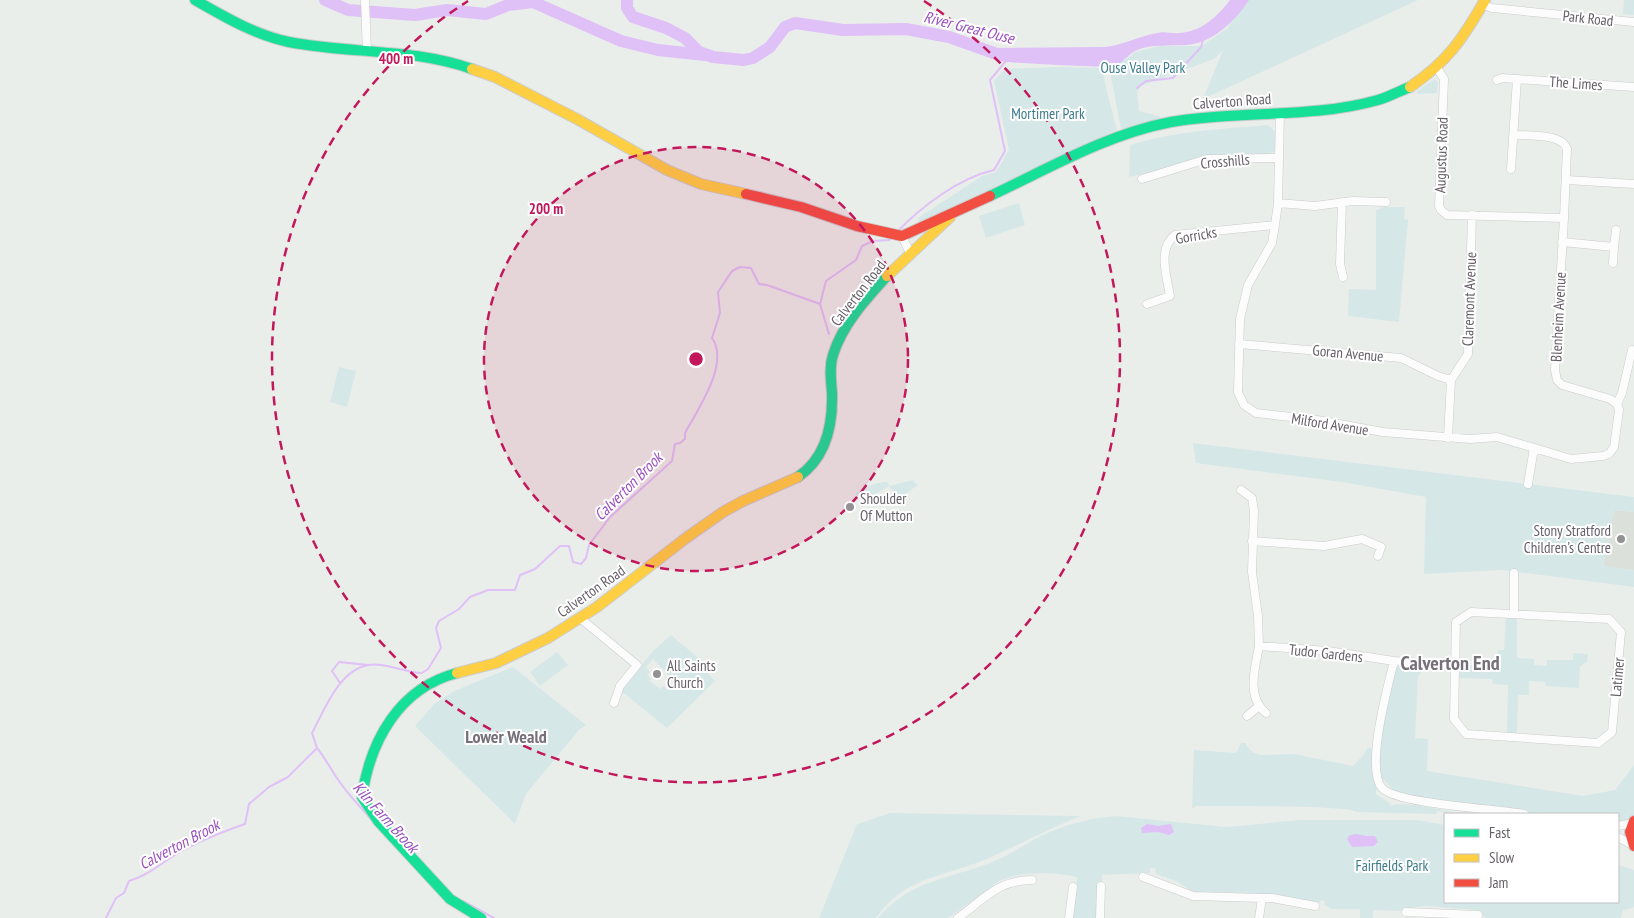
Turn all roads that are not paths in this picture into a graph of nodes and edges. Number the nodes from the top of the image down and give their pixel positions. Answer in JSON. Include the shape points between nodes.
{"nodes":[{"id":1,"x":195,"y":0,"type":"edge"},
{"id":2,"x":365,"y":0,"type":"edge"},
{"id":3,"x":1484,"y":2,"type":"edge"},
{"id":4,"x":1634,"y":22,"type":"edge"},
{"id":5,"x":367,"y":52,"type":"junction"},
{"id":6,"x":1437,"y":68,"type":"junction"},
{"id":7,"x":1517,"y":79,"type":"junction"},
{"id":8,"x":1497,"y":80,"type":"dead end"},
{"id":9,"x":1634,"y":87,"type":"edge"},
{"id":10,"x":1280,"y":113,"type":"junction"},
{"id":11,"x":1514,"y":135,"type":"junction"},
{"id":12,"x":1279,"y":158,"type":"junction"},
{"id":13,"x":1511,"y":169,"type":"dead end"},
{"id":14,"x":1142,"y":179,"type":"dead end"},
{"id":15,"x":1566,"y":180,"type":"junction"},
{"id":16,"x":1634,"y":184,"type":"edge"},
{"id":17,"x":1342,"y":202,"type":"junction"},
{"id":18,"x":1377,"y":202,"type":"junction"},
{"id":19,"x":1386,"y":202,"type":"dead end"},
{"id":20,"x":1278,"y":203,"type":"junction"},
{"id":21,"x":1376,"y":210,"type":"dead end"},
{"id":22,"x":954,"y":212,"type":"junction"},
{"id":23,"x":1472,"y":215,"type":"junction"},
{"id":24,"x":1564,"y":218,"type":"junction"},
{"id":25,"x":1276,"y":225,"type":"junction"},
{"id":26,"x":1616,"y":230,"type":"dead end"},
{"id":27,"x":896,"y":235,"type":"junction"},
{"id":28,"x":1562,"y":242,"type":"junction"},
{"id":29,"x":1614,"y":248,"type":"junction"},
{"id":30,"x":910,"y":253,"type":"junction"},
{"id":31,"x":1613,"y":263,"type":"dead end"},
{"id":32,"x":1343,"y":278,"type":"dead end"},
{"id":33,"x":1147,"y":304,"type":"dead end"},
{"id":34,"x":1239,"y":344,"type":"junction"},
{"id":35,"x":1632,"y":350,"type":"dead end"},
{"id":36,"x":1451,"y":380,"type":"junction"},
{"id":37,"x":1617,"y":404,"type":"junction"},
{"id":38,"x":1448,"y":438,"type":"junction"},
{"id":39,"x":1534,"y":448,"type":"junction"},
{"id":40,"x":1528,"y":484,"type":"dead end"},
{"id":41,"x":1242,"y":490,"type":"dead end"},
{"id":42,"x":1252,"y":541,"type":"junction"},
{"id":43,"x":1378,"y":556,"type":"dead end"},
{"id":44,"x":1514,"y":573,"type":"dead end"},
{"id":45,"x":1514,"y":613,"type":"junction"},
{"id":46,"x":580,"y":618,"type":"junction"},
{"id":47,"x":1259,"y":646,"type":"junction"},
{"id":48,"x":1394,"y":661,"type":"junction"},
{"id":49,"x":1455,"y":665,"type":"junction"},
{"id":50,"x":614,"y":704,"type":"dead end"},
{"id":51,"x":1258,"y":707,"type":"junction"},
{"id":52,"x":1266,"y":713,"type":"dead end"},
{"id":53,"x":1246,"y":716,"type":"dead end"},
{"id":54,"x":1517,"y":813,"type":"edge"},
{"id":55,"x":1633,"y":822,"type":"edge"},
{"id":56,"x":1619,"y":826,"type":"edge"},
{"id":57,"x":1619,"y":838,"type":"edge"},
{"id":58,"x":1634,"y":846,"type":"edge"},
{"id":59,"x":1143,"y":877,"type":"dead end"},
{"id":60,"x":1032,"y":880,"type":"dead end"},
{"id":61,"x":1101,"y":886,"type":"dead end"},
{"id":62,"x":1072,"y":887,"type":"dead end"},
{"id":63,"x":1262,"y":898,"type":"junction"},
{"id":64,"x":1315,"y":906,"type":"dead end"},
{"id":65,"x":1406,"y":912,"type":"dead end"},
{"id":66,"x":1478,"y":915,"type":"dead end"},
{"id":67,"x":1438,"y":916,"type":"edge"},
{"id":68,"x":481,"y":918,"type":"edge"},
{"id":69,"x":958,"y":918,"type":"edge"},
{"id":70,"x":1069,"y":918,"type":"edge"},
{"id":71,"x":1100,"y":918,"type":"edge"},
{"id":72,"x":1259,"y":918,"type":"edge"}],
"edges":[{"from":1,"to":5,"type":"street","via":[[266,36]]},
{"from":2,"to":5,"type":"street"},
{"from":3,"to":4,"type":"street","name":"Park Road","via":[[1492,8]]},
{"from":3,"to":6,"type":"street","name":"Calverton Road","via":[[1456,50]]},
{"from":5,"to":27,"type":"street","via":[[433,58],[466,66],[495,77],[667,170],[701,184],[801,207]]},
{"from":6,"to":10,"type":"street","name":"Calverton Road","via":[[1414,85],[1384,99],[1348,108]]},
{"from":6,"to":23,"type":"street","name":"Augustus Road","via":[[1444,78],[1439,206],[1447,214]]},
{"from":7,"to":8,"type":"street","name":"The Limes"},
{"from":7,"to":9,"type":"street","name":"The Limes"},
{"from":7,"to":11,"type":"street"},
{"from":10,"to":12,"type":"street","name":"Milford Avenue"},
{"from":10,"to":22,"type":"street","name":"Calverton Road","via":[[1187,119],[1140,129],[1109,140]]},
{"from":11,"to":13,"type":"street"},
{"from":11,"to":15,"type":"street","name":"Blenheim Avenue","via":[[1559,139],[1566,144]]},
{"from":12,"to":14,"type":"street","name":"Crosshills","via":[[1207,160]]},
{"from":12,"to":20,"type":"street","name":"Milford Avenue"},
{"from":15,"to":16,"type":"street"},
{"from":15,"to":24,"type":"street","name":"Blenheim Avenue"},
{"from":17,"to":18,"type":"street"},
{"from":17,"to":20,"type":"street","via":[[1315,206]]},
{"from":17,"to":32,"type":"street","via":[[1340,264]]},
{"from":18,"to":19,"type":"street"},
{"from":18,"to":21,"type":"street"},
{"from":20,"to":25,"type":"street","name":"Milford Avenue"},
{"from":22,"to":27,"type":"street","name":"Calverton Road"},
{"from":22,"to":30,"type":"street","name":"Calverton Road","via":[[947,222]]},
{"from":23,"to":24,"type":"street","name":"Augustus Road"},
{"from":23,"to":36,"type":"street","name":"Claremont Avenue","via":[[1468,354]]},
{"from":24,"to":28,"type":"street","name":"Blenheim Avenue"},
{"from":25,"to":33,"type":"street","name":"Gorricks","via":[[1175,235],[1168,240],[1164,250],[1170,296]]},
{"from":25,"to":34,"type":"street","name":"Milford Avenue","via":[[1272,243],[1248,285],[1242,303]]},
{"from":26,"to":29,"type":"street"},
{"from":27,"to":30,"type":"street"},
{"from":28,"to":29,"type":"street"},
{"from":28,"to":37,"type":"street","name":"Blenheim Avenue","via":[[1557,380],[1562,385]]},
{"from":29,"to":31,"type":"street"},
{"from":30,"to":46,"type":"street","name":"Calverton Road","via":[[873,293],[834,351],[830,370],[829,430],[811,467],[797,478],[743,501],[702,527]]},
{"from":34,"to":36,"type":"street","name":"Goran Avenue","via":[[1400,358]]},
{"from":34,"to":38,"type":"street","name":"Milford Avenue","via":[[1238,392],[1244,405],[1256,413]]},
{"from":35,"to":37,"type":"street","name":"Milford Avenue"},
{"from":36,"to":38,"type":"street"},
{"from":37,"to":39,"type":"street","name":"Milford Avenue","via":[[1614,447],[1609,454],[1571,459]]},
{"from":38,"to":39,"type":"street","name":"Milford Avenue","via":[[1497,437]]},
{"from":39,"to":40,"type":"street"},
{"from":41,"to":42,"type":"street","via":[[1252,498]]},
{"from":42,"to":43,"type":"street","via":[[1324,546],[1362,539],[1381,547]]},
{"from":42,"to":47,"type":"street"},
{"from":44,"to":45,"type":"street"},
{"from":45,"to":49,"type":"street","name":"Latimer","via":[[1470,612],[1456,622]]},
{"from":45,"to":49,"type":"street","name":"Latimer","via":[[1609,618],[1621,632],[1612,732],[1598,743],[1466,734],[1454,719]]},
{"from":46,"to":50,"type":"street","via":[[637,665],[620,686]]},
{"from":46,"to":68,"type":"street","name":"Calverton Road","via":[[520,652],[494,663],[455,672],[418,690],[405,700],[393,717],[370,761],[362,797],[366,806],[450,899]]},
{"from":47,"to":48,"type":"street","name":"Tudor Gardens","via":[[1328,651]]},
{"from":47,"to":51,"type":"street","via":[[1254,696]]},
{"from":48,"to":49,"type":"street","name":"Tudor Gardens"},
{"from":48,"to":54,"type":"street","via":[[1376,746],[1382,788],[1400,797]]},
{"from":51,"to":52,"type":"street"},
{"from":51,"to":53,"type":"street"},
{"from":55,"to":56,"type":"street"},
{"from":55,"to":58,"type":"street","via":[[1630,832]]},
{"from":57,"to":58,"type":"street"},
{"from":59,"to":63,"type":"street","via":[[1194,896]]},
{"from":60,"to":69,"type":"street","via":[[1010,882],[994,889]]},
{"from":61,"to":71,"type":"street"},
{"from":62,"to":70,"type":"street"},
{"from":63,"to":64,"type":"street"},
{"from":63,"to":72,"type":"street"},
{"from":65,"to":67,"type":"street"},
{"from":66,"to":67,"type":"street"}]}
